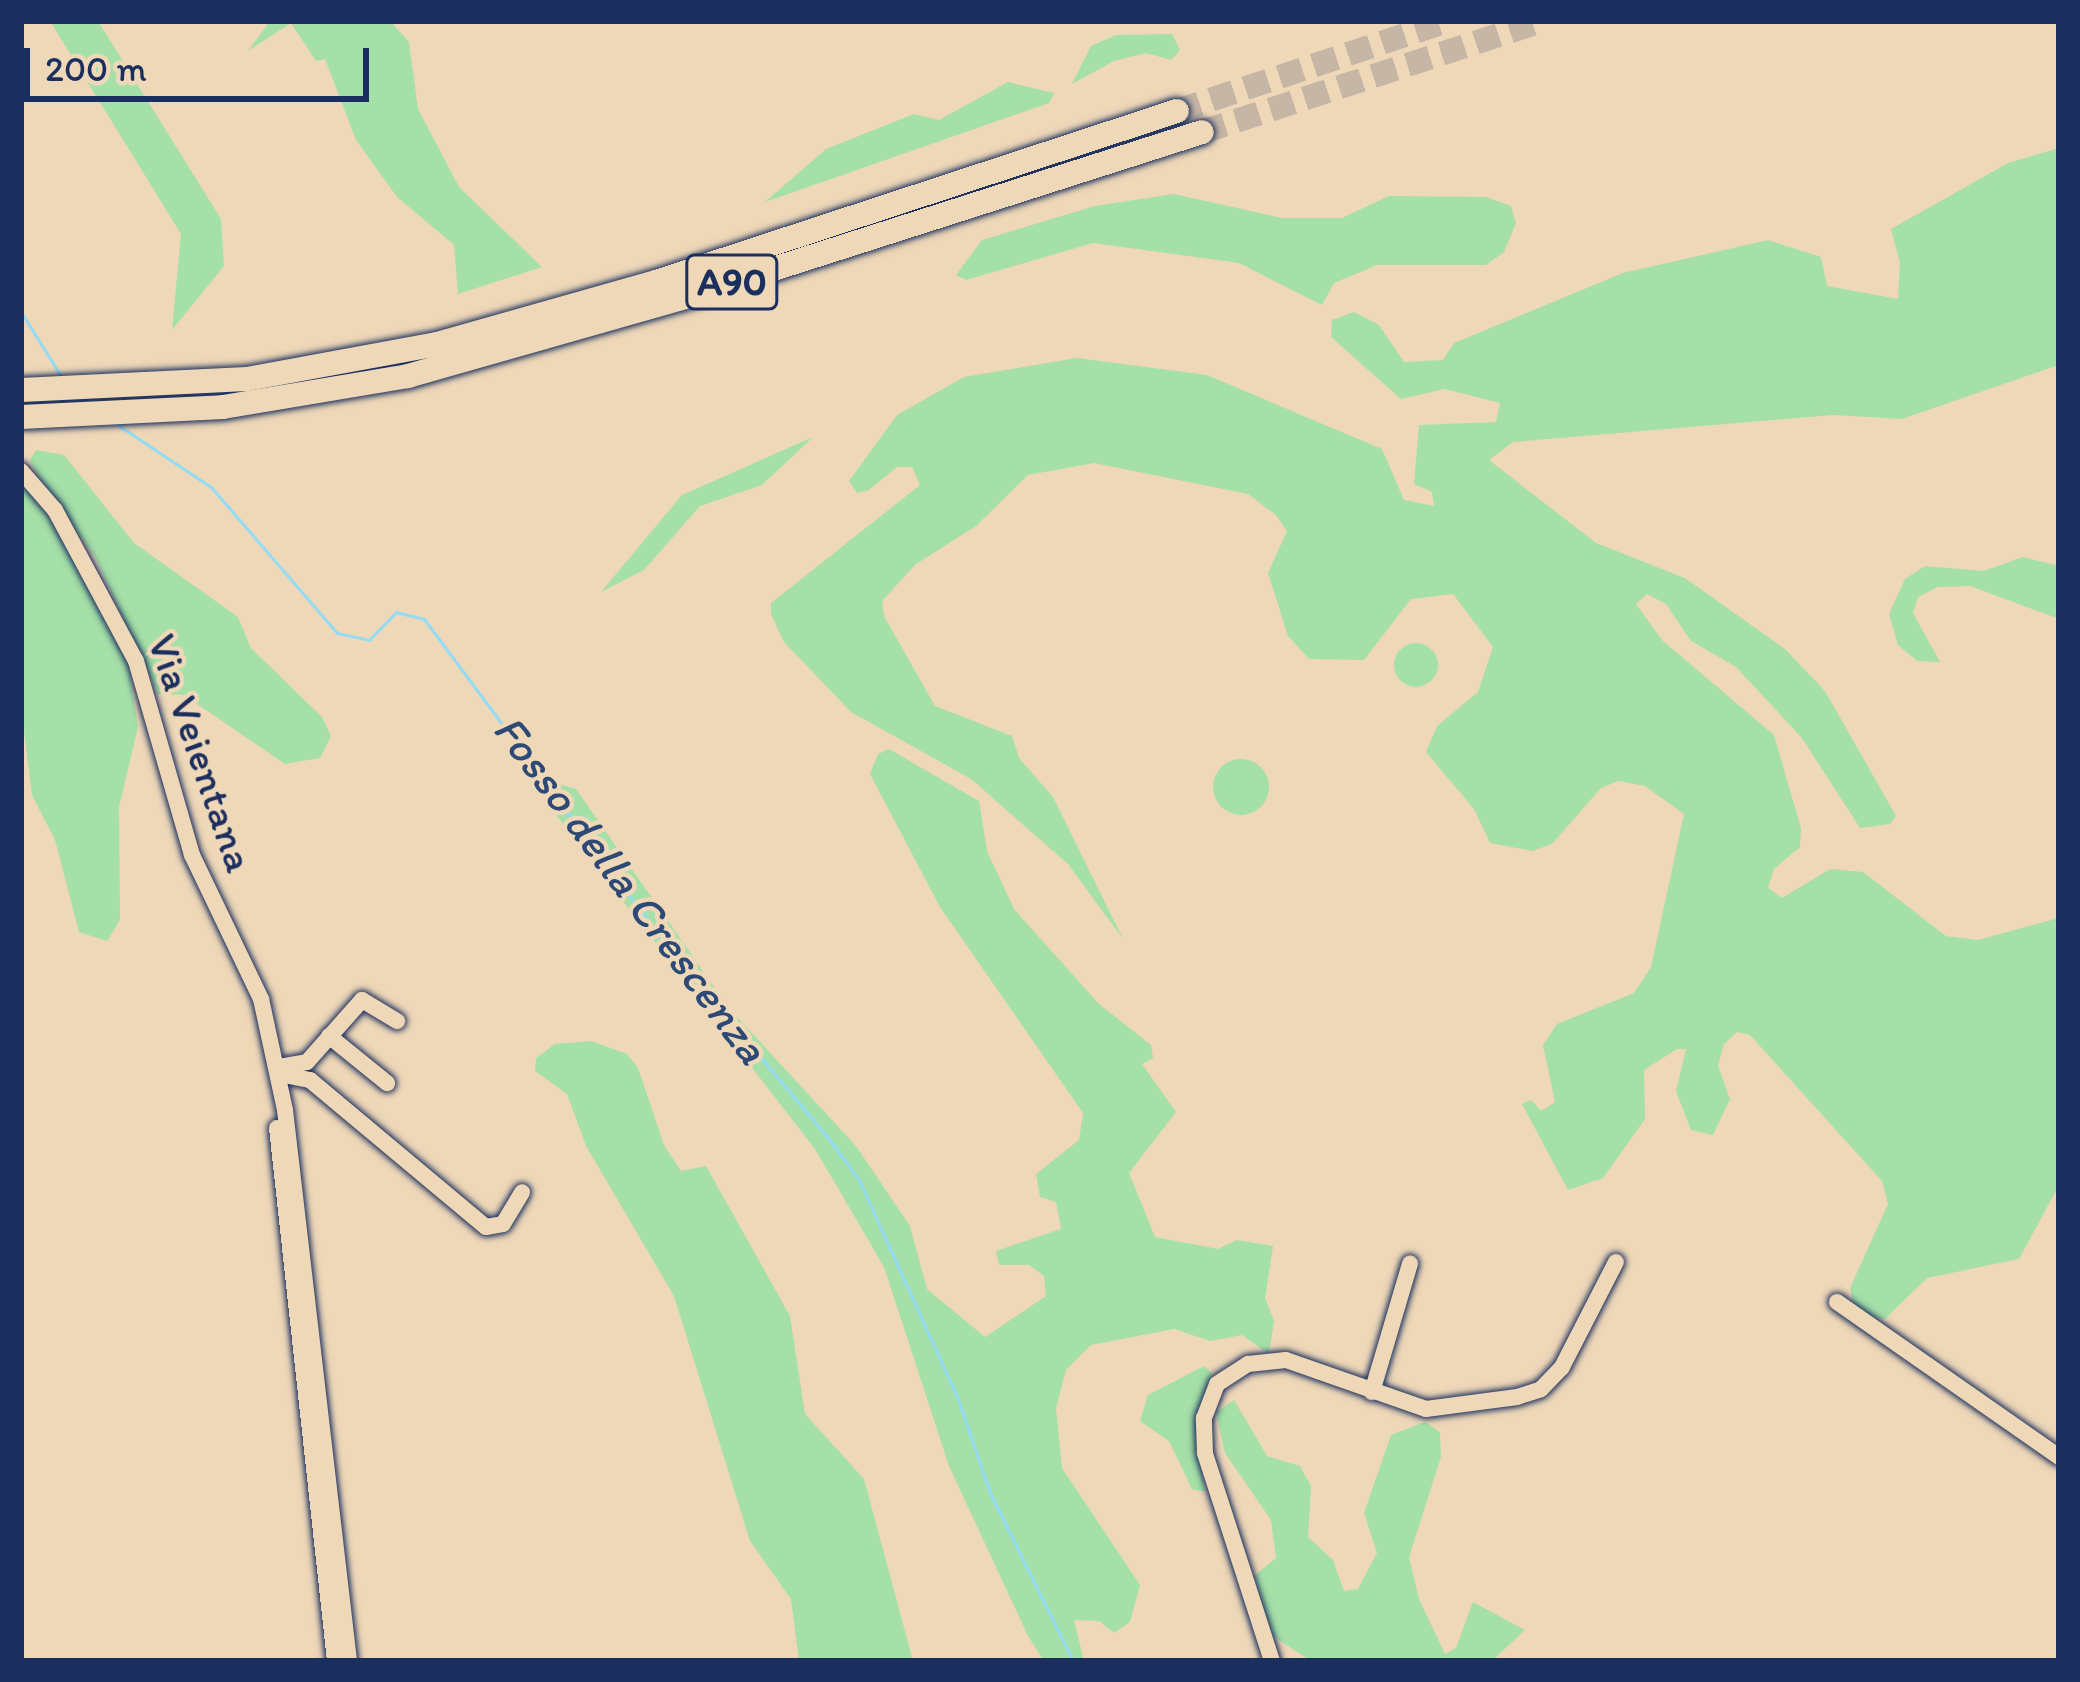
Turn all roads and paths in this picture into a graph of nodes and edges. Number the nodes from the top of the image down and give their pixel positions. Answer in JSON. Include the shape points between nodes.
{"nodes":[{"id":1,"x":1177,"y":111,"type":"tunnel mouth"},
{"id":2,"x":1202,"y":132,"type":"tunnel mouth"},
{"id":3,"x":21,"y":390,"type":"edge"},
{"id":4,"x":251,"y":391,"type":"junction"},
{"id":5,"x":21,"y":417,"type":"edge"},
{"id":6,"x":21,"y":471,"type":"edge"},
{"id":7,"x":398,"y":1021,"type":"dead end"},
{"id":8,"x":329,"y":1036,"type":"junction"},
{"id":9,"x":278,"y":1071,"type":"junction"},
{"id":10,"x":387,"y":1083,"type":"dead end"},
{"id":11,"x":522,"y":1192,"type":"dead end"},
{"id":12,"x":1616,"y":1262,"type":"dead end"},
{"id":13,"x":1410,"y":1264,"type":"dead end"},
{"id":14,"x":1837,"y":1302,"type":"dead end"},
{"id":15,"x":1372,"y":1392,"type":"junction"},
{"id":16,"x":2059,"y":1456,"type":"edge"},
{"id":17,"x":334,"y":1661,"type":"edge"},
{"id":18,"x":350,"y":1661,"type":"edge"},
{"id":19,"x":1273,"y":1661,"type":"edge"}],
"edges":[{"from":1,"to":4,"type":"highway","number":"A90","via":[[546,315]]},
{"from":2,"to":4,"type":"highway","number":"A90","via":[[516,348]]},
{"from":3,"to":4,"type":"highway","number":"A90"},
{"from":4,"to":5,"type":"highway","number":"A90"},
{"from":6,"to":9,"type":"street","name":"Via Veientana","via":[[60,518],[140,670],[188,844],[258,988]]},
{"from":7,"to":8,"type":"street","via":[[362,1000]]},
{"from":8,"to":9,"type":"street","via":[[307,1062]]},
{"from":8,"to":10,"type":"street"},
{"from":9,"to":11,"type":"street","via":[[310,1080],[495,1228]]},
{"from":9,"to":17,"type":"street","name":"Via Veientana","via":[[280,1184]]},
{"from":9,"to":18,"type":"street","name":"Via Veientana"},
{"from":12,"to":15,"type":"street","via":[[1584,1335],[1541,1389],[1426,1409]]},
{"from":13,"to":15,"type":"street"},
{"from":14,"to":16,"type":"street"},
{"from":15,"to":19,"type":"street","via":[[1275,1359],[1238,1368],[1210,1396],[1203,1429],[1208,1465]]}]}
